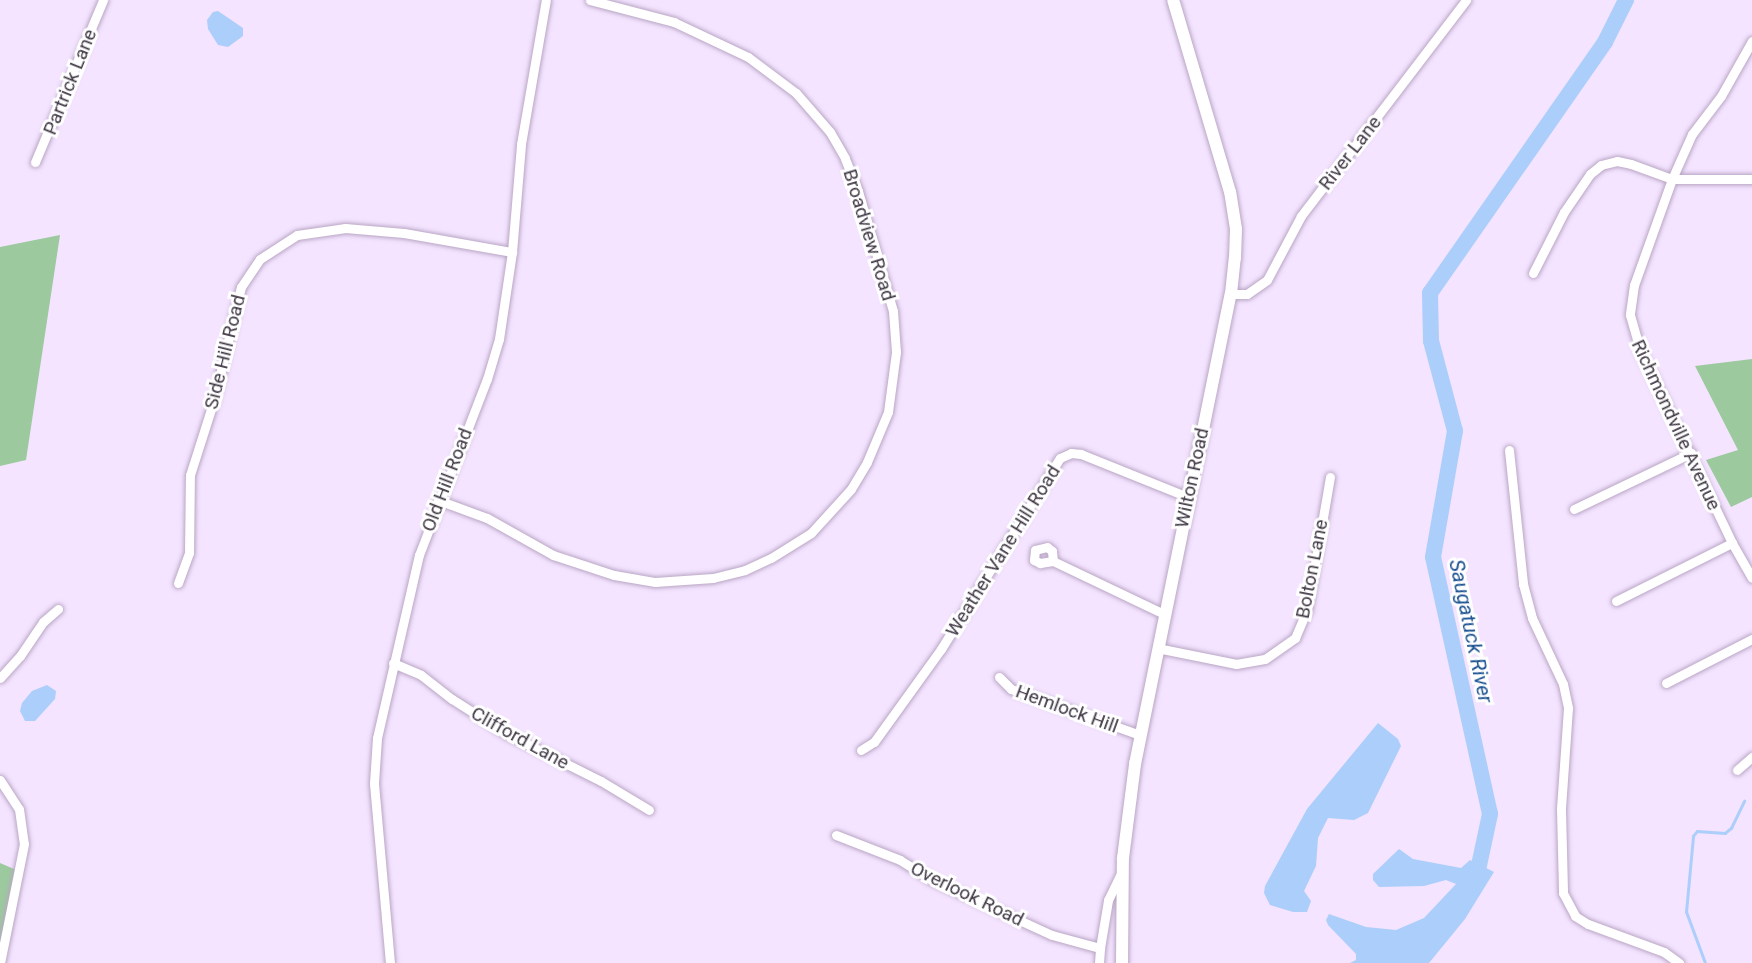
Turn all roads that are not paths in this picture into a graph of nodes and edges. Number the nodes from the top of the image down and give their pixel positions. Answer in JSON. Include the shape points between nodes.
{"nodes":[{"id":1,"x":103,"y":0,"type":"edge"},
{"id":2,"x":545,"y":0,"type":"edge"},
{"id":3,"x":590,"y":0,"type":"edge"},
{"id":4,"x":1173,"y":0,"type":"edge"},
{"id":5,"x":1466,"y":0,"type":"edge"},
{"id":6,"x":1752,"y":41,"type":"edge"},
{"id":7,"x":35,"y":162,"type":"dead end"},
{"id":8,"x":1752,"y":178,"type":"edge"},
{"id":9,"x":1672,"y":179,"type":"junction"},
{"id":10,"x":512,"y":251,"type":"junction"},
{"id":11,"x":1533,"y":272,"type":"dead end"},
{"id":12,"x":1231,"y":294,"type":"junction"},
{"id":13,"x":1509,"y":450,"type":"dead end"},
{"id":14,"x":1691,"y":453,"type":"junction"},
{"id":15,"x":1330,"y":477,"type":"dead end"},
{"id":16,"x":1188,"y":497,"type":"junction"},
{"id":17,"x":438,"y":500,"type":"junction"},
{"id":18,"x":1574,"y":509,"type":"dead end"},
{"id":19,"x":1732,"y":543,"type":"junction"},
{"id":20,"x":1054,"y":561,"type":"dead end"},
{"id":21,"x":1752,"y":578,"type":"edge"},
{"id":22,"x":178,"y":583,"type":"dead end"},
{"id":23,"x":1616,"y":601,"type":"dead end"},
{"id":24,"x":58,"y":609,"type":"dead end"},
{"id":25,"x":1164,"y":614,"type":"junction"},
{"id":26,"x":1752,"y":639,"type":"edge"},
{"id":27,"x":1157,"y":648,"type":"junction"},
{"id":28,"x":393,"y":663,"type":"junction"},
{"id":29,"x":999,"y":677,"type":"dead end"},
{"id":30,"x":0,"y":678,"type":"edge"},
{"id":31,"x":1666,"y":683,"type":"dead end"},
{"id":32,"x":1140,"y":735,"type":"junction"},
{"id":33,"x":861,"y":750,"type":"dead end"},
{"id":34,"x":1752,"y":757,"type":"edge"},
{"id":35,"x":1737,"y":770,"type":"dead end"},
{"id":36,"x":0,"y":780,"type":"edge"},
{"id":37,"x":649,"y":810,"type":"dead end"},
{"id":38,"x":836,"y":835,"type":"dead end"},
{"id":39,"x":1122,"y":870,"type":"junction"},
{"id":40,"x":1100,"y":948,"type":"junction"},
{"id":41,"x":0,"y":963,"type":"edge"},
{"id":42,"x":390,"y":963,"type":"edge"},
{"id":43,"x":395,"y":963,"type":"edge"},
{"id":44,"x":1099,"y":963,"type":"edge"},
{"id":45,"x":1122,"y":963,"type":"edge"},
{"id":46,"x":1679,"y":963,"type":"edge"}],
"edges":[{"from":1,"to":7,"type":"street","name":"Partrick Lane"},
{"from":2,"to":10,"type":"street","name":"Old Hill Road","via":[[521,144]]},
{"from":3,"to":17,"type":"street","name":"Broadview Road","via":[[674,22],[748,57],[796,93],[830,132],[858,191],[892,311],[896,352],[888,412],[851,489],[811,533],[745,570],[713,578],[655,582],[614,576],[553,555],[487,518]]},
{"from":4,"to":12,"type":"main road","name":"Wilton Road","via":[[1233,206],[1236,242]]},
{"from":5,"to":12,"type":"street","name":"River Lane","via":[[1301,216],[1267,280],[1247,294]]},
{"from":6,"to":9,"type":"street","name":"Richmondville Avenue","via":[[1721,96],[1692,134]]},
{"from":8,"to":9,"type":"street"},
{"from":9,"to":11,"type":"street","via":[[1617,161],[1601,165],[1564,212]]},
{"from":9,"to":14,"type":"street","name":"Richmondville Avenue","via":[[1634,285],[1630,315],[1636,340]]},
{"from":10,"to":17,"type":"street","name":"Old Hill Road","via":[[492,365]]},
{"from":10,"to":22,"type":"street","name":"Side Hill Road","via":[[394,231],[345,228],[303,233],[260,259],[241,286],[214,400],[190,475],[189,553]]},
{"from":12,"to":16,"type":"main road","name":"Wilton Road"},
{"from":13,"to":46,"type":"street","via":[[1522,584],[1532,618],[1563,684],[1568,708],[1561,809],[1563,893],[1575,916],[1588,924],[1664,952]]},
{"from":14,"to":18,"type":"street"},
{"from":14,"to":19,"type":"street","name":"Richmondville Avenue"},
{"from":15,"to":27,"type":"street","name":"Bolton Lane","via":[[1307,610],[1295,638],[1275,655],[1247,663],[1222,663]]},
{"from":16,"to":25,"type":"main road","name":"Wilton Road"},
{"from":16,"to":33,"type":"street","name":"Weather Vane Hill Road","via":[[1081,454],[1060,458],[934,660],[874,743]]},
{"from":17,"to":28,"type":"street","name":"Old Hill Road","via":[[415,567]]},
{"from":19,"to":21,"type":"street","name":"Richmondville Avenue"},
{"from":19,"to":23,"type":"street"},
{"from":20,"to":25,"type":"street"},
{"from":24,"to":30,"type":"street"},
{"from":25,"to":27,"type":"main road","name":"Wilton Road"},
{"from":26,"to":31,"type":"street"},
{"from":27,"to":32,"type":"main road","name":"Wilton Road"},
{"from":28,"to":37,"type":"street","name":"Clifford Lane","via":[[421,675],[530,747]]},
{"from":28,"to":42,"type":"street","name":"Old Hill Road","via":[[374,770]]},
{"from":29,"to":32,"type":"street","name":"Hemlock Hill","via":[[1011,689]]},
{"from":32,"to":39,"type":"main road","name":"Wilton Road"},
{"from":34,"to":35,"type":"street"},
{"from":36,"to":41,"type":"street","via":[[19,809],[24,839]]},
{"from":38,"to":40,"type":"street","name":"Overlook Road","via":[[900,860],[930,879],[1052,935]]},
{"from":39,"to":40,"type":"street","via":[[1108,900]]},
{"from":39,"to":45,"type":"main road","name":"Wilton Road"},
{"from":40,"to":44,"type":"street"},
{"from":42,"to":43,"type":"street"}]}
